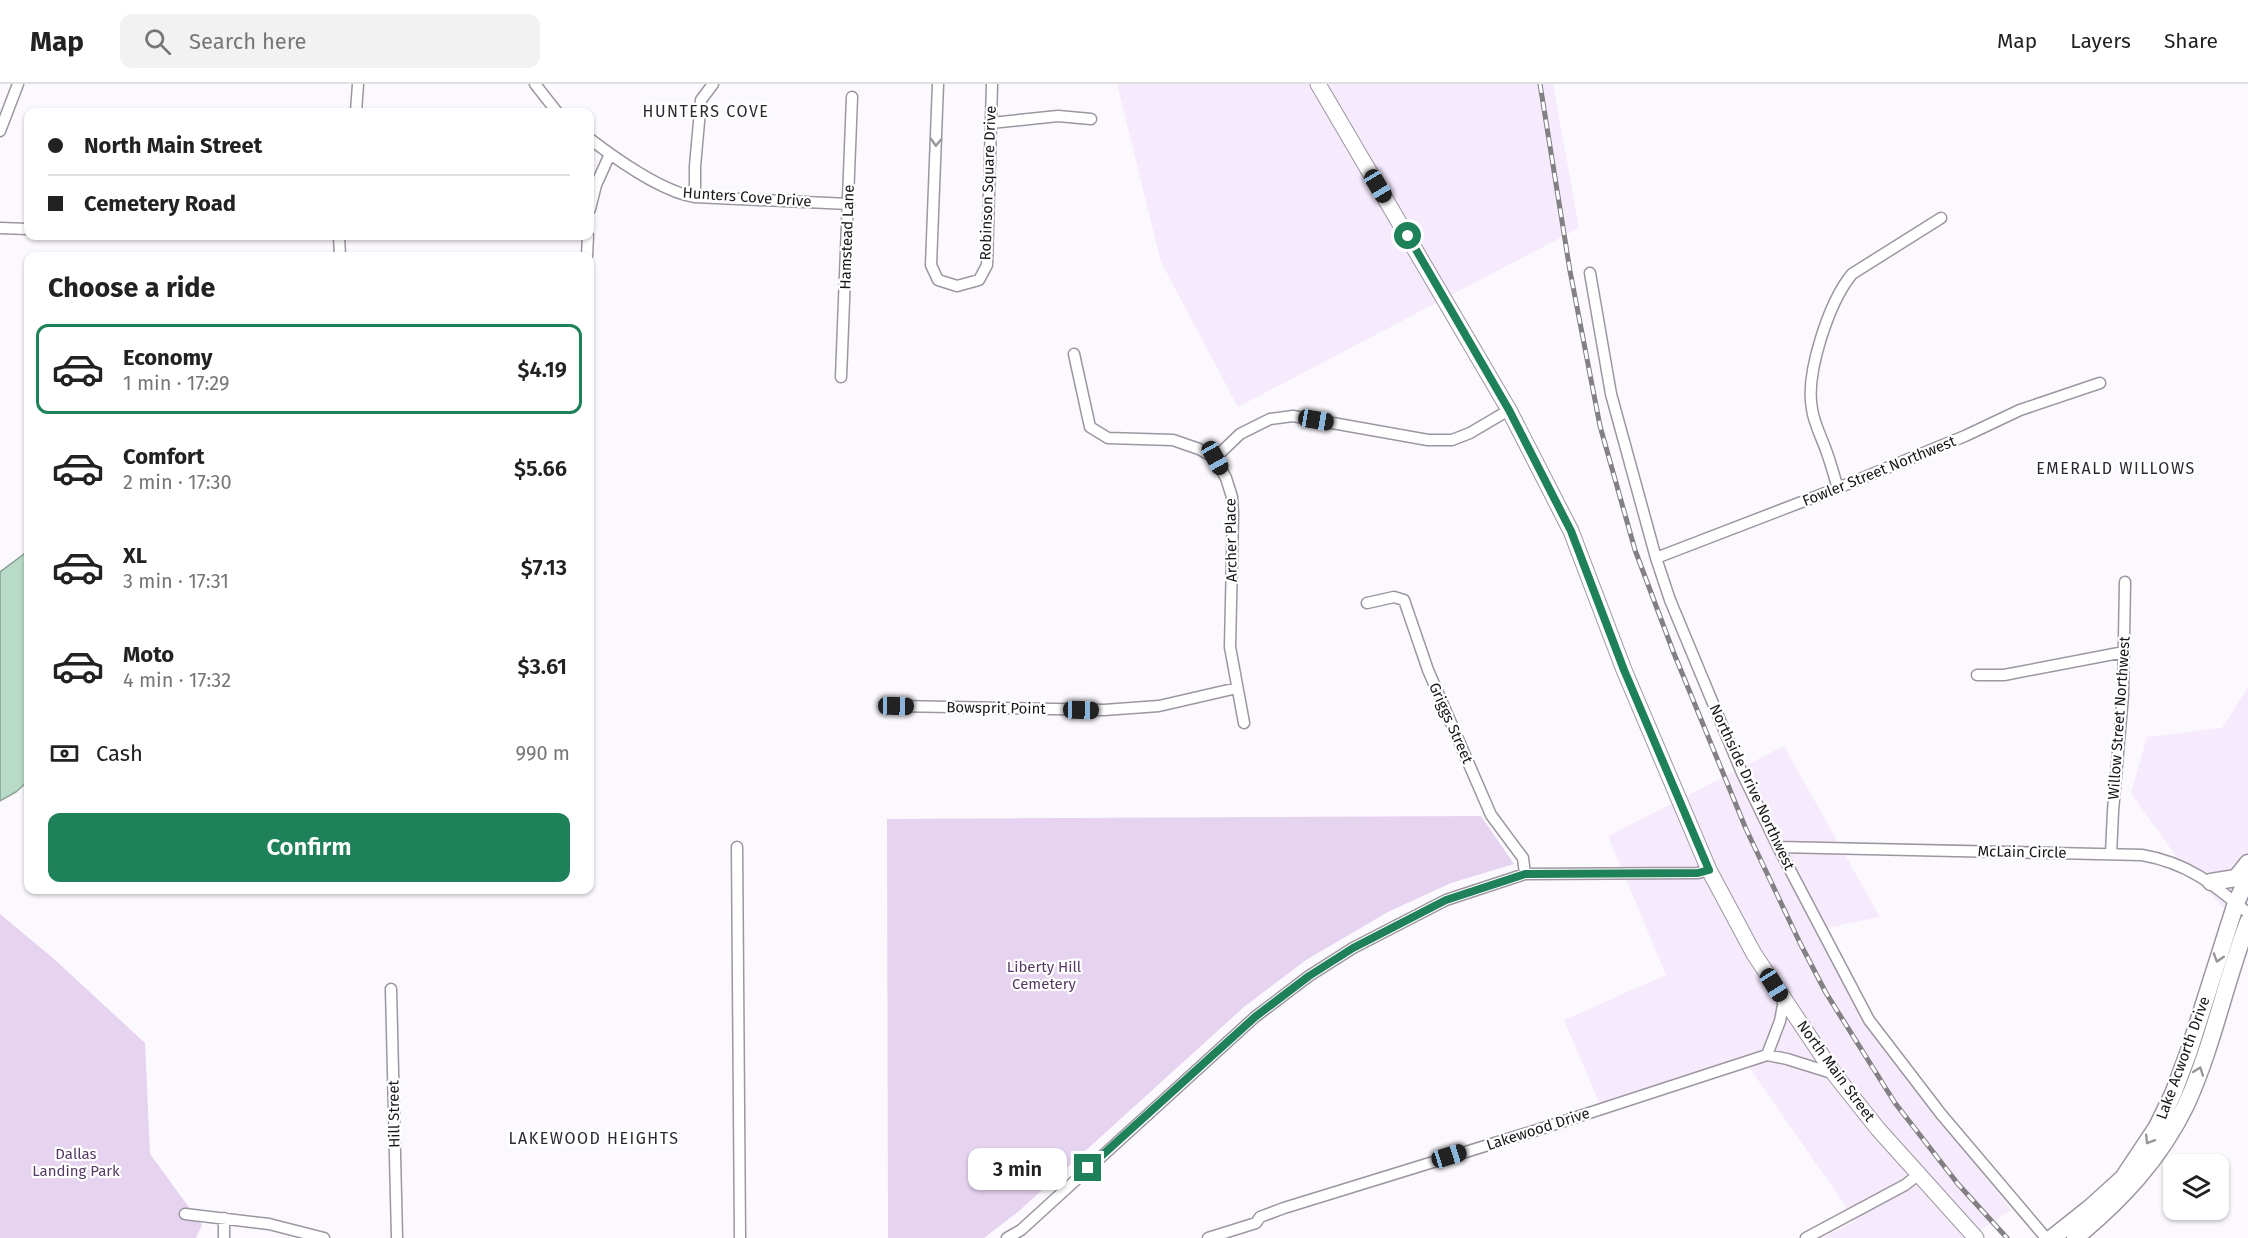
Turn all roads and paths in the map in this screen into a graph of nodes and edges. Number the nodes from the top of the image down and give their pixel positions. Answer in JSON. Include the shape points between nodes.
{"nodes":[{"id":1,"x":18,"y":84,"type":"edge"},
{"id":2,"x":358,"y":84,"type":"edge"},
{"id":3,"x":535,"y":84,"type":"edge"},
{"id":4,"x":713,"y":84,"type":"edge"},
{"id":5,"x":938,"y":84,"type":"edge"},
{"id":6,"x":992,"y":84,"type":"edge"},
{"id":7,"x":1318,"y":84,"type":"edge"},
{"id":8,"x":852,"y":97,"type":"dead end"},
{"id":9,"x":356,"y":108,"type":"edge"},
{"id":10,"x":554,"y":108,"type":"edge"},
{"id":11,"x":1091,"y":119,"type":"dead end"},
{"id":12,"x":991,"y":123,"type":"junction"},
{"id":13,"x":0,"y":131,"type":"edge"},
{"id":14,"x":594,"y":142,"type":"edge"},
{"id":15,"x":610,"y":154,"type":"junction"},
{"id":16,"x":594,"y":193,"type":"edge"},
{"id":17,"x":695,"y":197,"type":"junction"},
{"id":18,"x":849,"y":204,"type":"junction"},
{"id":19,"x":1941,"y":218,"type":"dead end"},
{"id":20,"x":0,"y":228,"type":"edge"},
{"id":21,"x":24,"y":229,"type":"edge"},
{"id":22,"x":1590,"y":273,"type":"dead end"},
{"id":23,"x":1074,"y":354,"type":"dead end"},
{"id":24,"x":841,"y":377,"type":"dead end"},
{"id":25,"x":2100,"y":383,"type":"dead end"},
{"id":26,"x":1509,"y":410,"type":"junction"},
{"id":27,"x":1215,"y":458,"type":"junction"},
{"id":28,"x":1838,"y":488,"type":"junction"},
{"id":29,"x":1656,"y":558,"type":"junction"},
{"id":30,"x":2125,"y":582,"type":"dead end"},
{"id":31,"x":1367,"y":603,"type":"dead end"},
{"id":32,"x":2124,"y":652,"type":"junction"},
{"id":33,"x":1977,"y":675,"type":"dead end"},
{"id":34,"x":1237,"y":688,"type":"junction"},
{"id":35,"x":896,"y":706,"type":"dead end"},
{"id":36,"x":1244,"y":723,"type":"dead end"},
{"id":37,"x":737,"y":847,"type":"dead end"},
{"id":38,"x":1778,"y":847,"type":"junction"},
{"id":39,"x":2111,"y":854,"type":"junction"},
{"id":40,"x":2248,"y":863,"type":"edge"},
{"id":41,"x":1709,"y":870,"type":"junction"},
{"id":42,"x":1525,"y":874,"type":"junction"},
{"id":43,"x":2248,"y":877,"type":"edge"},
{"id":44,"x":2211,"y":882,"type":"junction"},
{"id":45,"x":2242,"y":908,"type":"edge"},
{"id":46,"x":2248,"y":922,"type":"edge"},
{"id":47,"x":2248,"y":944,"type":"edge"},
{"id":48,"x":2232,"y":968,"type":"junction"},
{"id":49,"x":391,"y":989,"type":"dead end"},
{"id":50,"x":1784,"y":1000,"type":"junction"},
{"id":51,"x":1767,"y":1055,"type":"junction"},
{"id":52,"x":1835,"y":1075,"type":"junction"},
{"id":53,"x":1919,"y":1174,"type":"junction"},
{"id":54,"x":185,"y":1214,"type":"dead end"},
{"id":55,"x":224,"y":1218,"type":"junction"},
{"id":56,"x":2074,"y":1232,"type":"edge"},
{"id":57,"x":224,"y":1238,"type":"edge"},
{"id":58,"x":324,"y":1238,"type":"edge"},
{"id":59,"x":397,"y":1238,"type":"edge"},
{"id":60,"x":740,"y":1238,"type":"edge"},
{"id":61,"x":1007,"y":1238,"type":"edge"},
{"id":62,"x":1208,"y":1238,"type":"edge"},
{"id":63,"x":1806,"y":1238,"type":"edge"},
{"id":64,"x":1977,"y":1238,"type":"edge"},
{"id":65,"x":2046,"y":1238,"type":"edge"},
{"id":66,"x":2052,"y":1238,"type":"edge"}],
"edges":[{"from":1,"to":13,"type":"street"},
{"from":2,"to":9,"type":"street"},
{"from":3,"to":10,"type":"street"},
{"from":4,"to":17,"type":"street","via":[[701,100]]},
{"from":5,"to":12,"type":"street","name":"Robinson Square Drive","one_way":true,"via":[[931,265],[938,280],[957,286],[979,280],[987,264]]},
{"from":6,"to":12,"type":"street","name":"Robinson Square Drive"},
{"from":7,"to":26,"type":"main road","name":"North Main Street"},
{"from":8,"to":18,"type":"street","name":"Hamstead Lane"},
{"from":11,"to":12,"type":"street","via":[[1058,116]]},
{"from":14,"to":15,"type":"street","name":"Hunters Cove Drive"},
{"from":15,"to":16,"type":"street"},
{"from":15,"to":17,"type":"street","name":"Hunters Cove Drive","via":[[680,194]]},
{"from":17,"to":18,"type":"street","name":"Hunters Cove Drive"},
{"from":18,"to":24,"type":"street","name":"Hamstead Lane"},
{"from":19,"to":28,"type":"street","via":[[1851,274],[1831,310],[1810,397],[1813,418]]},
{"from":20,"to":21,"type":"street"},
{"from":22,"to":29,"type":"street","name":"Northside Drive Northwest","via":[[1611,394]]},
{"from":23,"to":27,"type":"street","via":[[1090,427],[1108,438],[1173,440]]},
{"from":25,"to":28,"type":"street","name":"Fowler Street Northwest","via":[[2020,410]]},
{"from":26,"to":27,"type":"street","via":[[1470,434],[1452,440],[1428,440],[1293,416],[1270,419],[1240,434]]},
{"from":26,"to":41,"type":"main road","name":"North Main Street","via":[[1571,531],[1624,670]]},
{"from":27,"to":34,"type":"street","name":"Archer Place","via":[[1232,497],[1230,647]]},
{"from":28,"to":29,"type":"street","name":"Fowler Street Northwest"},
{"from":29,"to":38,"type":"street","name":"Northside Drive Northwest","via":[[1692,655]]},
{"from":30,"to":32,"type":"street","name":"Willow Street Northwest"},
{"from":31,"to":42,"type":"street","name":"Griggs Street","via":[[1394,597],[1404,600],[1428,670],[1491,815],[1523,858]]},
{"from":32,"to":33,"type":"street","via":[[2004,675]]},
{"from":32,"to":39,"type":"street","name":"Willow Street Northwest"},
{"from":34,"to":35,"type":"street","name":"Bowsprit Point","via":[[1159,705],[1104,710]]},
{"from":34,"to":36,"type":"street","name":"Archer Place"},
{"from":37,"to":60,"type":"street"},
{"from":38,"to":39,"type":"street","name":"McLain Circle"},
{"from":38,"to":65,"type":"street","name":"Northside Drive Northwest","via":[[1869,1020],[1941,1114]]},
{"from":39,"to":44,"type":"street","name":"McLain Circle","via":[[2163,859]]},
{"from":40,"to":44,"type":"main road","via":[[2236,878]]},
{"from":41,"to":42,"type":"street"},
{"from":41,"to":50,"type":"main road","name":"North Main Street"},
{"from":42,"to":61,"type":"street","via":[[1446,900],[1353,948],[1309,976],[1255,1017],[1021,1230]]},
{"from":43,"to":45,"type":"main road","name":"Lake Acworth Drive"},
{"from":44,"to":45,"type":"street","name":"McLain Circle"},
{"from":45,"to":56,"type":"main road","name":"Lake Acworth Drive","one_way":true,"via":[[2165,1113],[2123,1178]]},
{"from":46,"to":48,"type":"main road","name":"Lake Acworth Drive"},
{"from":47,"to":48,"type":"main road"},
{"from":56,"to":48,"type":"main road","name":"Lake Acworth Drive","one_way":true,"via":[[2100,1218],[2138,1180],[2169,1136],[2196,1081]]},
{"from":49,"to":59,"type":"street","name":"Hill Street"},
{"from":50,"to":51,"type":"street"},
{"from":50,"to":52,"type":"main road","name":"North Main Street"},
{"from":51,"to":52,"type":"street","name":"Lakewood Drive"},
{"from":51,"to":62,"type":"street","name":"Lakewood Drive","via":[[1284,1208],[1260,1217],[1256,1223]]},
{"from":52,"to":53,"type":"main road","name":"North Main Street"},
{"from":53,"to":63,"type":"street"},
{"from":53,"to":64,"type":"main road","name":"North Main Street"},
{"from":54,"to":55,"type":"street"},
{"from":55,"to":57,"type":"street"},
{"from":55,"to":58,"type":"street"},
{"from":56,"to":66,"type":"main road","name":"Lake Acworth Drive"}]}
